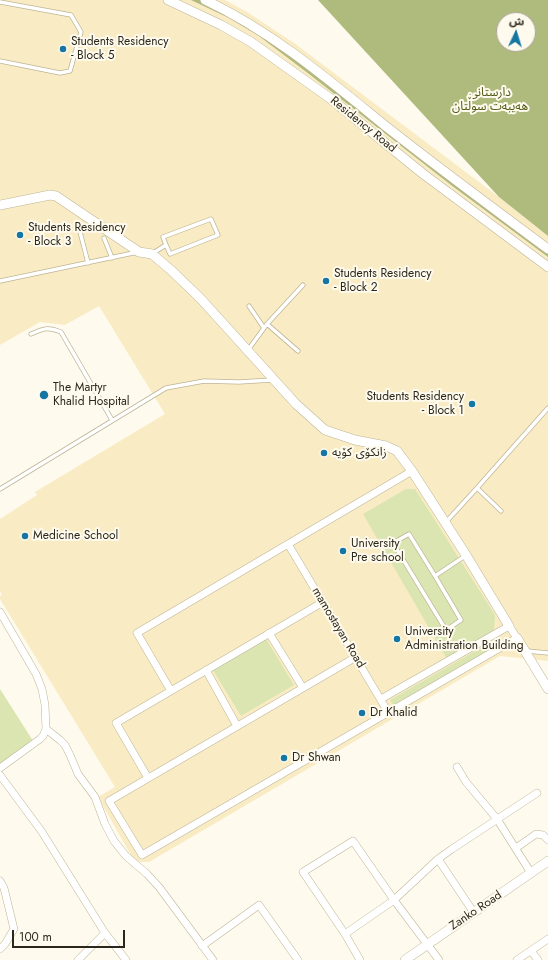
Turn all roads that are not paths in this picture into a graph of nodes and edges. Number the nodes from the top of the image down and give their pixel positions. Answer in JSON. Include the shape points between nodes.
{"nodes":[{"id":1,"x":168,"y":0,"type":"edge"},
{"id":2,"x":205,"y":0,"type":"edge"},
{"id":3,"x":0,"y":2,"type":"edge"},
{"id":4,"x":0,"y":61,"type":"edge"},
{"id":5,"x":0,"y":205,"type":"edge"},
{"id":6,"x":78,"y":224,"type":"dead end"},
{"id":7,"x":104,"y":238,"type":"dead end"},
{"id":8,"x":166,"y":245,"type":"junction"},
{"id":9,"x":548,"y":249,"type":"edge"},
{"id":10,"x":139,"y":252,"type":"junction"},
{"id":11,"x":152,"y":254,"type":"junction"},
{"id":12,"x":112,"y":258,"type":"junction"},
{"id":13,"x":88,"y":263,"type":"junction"},
{"id":14,"x":548,"y":267,"type":"edge"},
{"id":15,"x":0,"y":282,"type":"edge"},
{"id":16,"x":303,"y":285,"type":"dead end"},
{"id":17,"x":249,"y":306,"type":"dead end"},
{"id":18,"x":267,"y":324,"type":"junction"},
{"id":19,"x":264,"y":328,"type":"junction"},
{"id":20,"x":31,"y":334,"type":"dead end"},
{"id":21,"x":248,"y":350,"type":"junction"},
{"id":22,"x":298,"y":351,"type":"dead end"},
{"id":23,"x":274,"y":380,"type":"junction"},
{"id":24,"x":548,"y":408,"type":"edge"},
{"id":25,"x":112,"y":420,"type":"junction"},
{"id":26,"x":412,"y":471,"type":"junction"},
{"id":27,"x":477,"y":488,"type":"junction"},
{"id":28,"x":0,"y":489,"type":"edge"},
{"id":29,"x":501,"y":510,"type":"dead end"},
{"id":30,"x":445,"y":523,"type":"junction"},
{"id":31,"x":288,"y":544,"type":"junction"},
{"id":32,"x":466,"y":556,"type":"junction"},
{"id":33,"x":435,"y":576,"type":"junction"},
{"id":34,"x":323,"y":602,"type":"junction"},
{"id":35,"x":0,"y":612,"type":"edge"},
{"id":36,"x":509,"y":626,"type":"junction"},
{"id":37,"x":269,"y":633,"type":"junction"},
{"id":38,"x":516,"y":638,"type":"junction"},
{"id":39,"x":524,"y":650,"type":"junction"},
{"id":40,"x":548,"y":653,"type":"edge"},
{"id":41,"x":356,"y":657,"type":"junction"},
{"id":42,"x":206,"y":670,"type":"junction"},
{"id":43,"x":303,"y":688,"type":"junction"},
{"id":44,"x":548,"y":690,"type":"edge"},
{"id":45,"x":171,"y":691,"type":"junction"},
{"id":46,"x":381,"y":700,"type":"junction"},
{"id":47,"x":388,"y":712,"type":"junction"},
{"id":48,"x":237,"y":726,"type":"junction"},
{"id":49,"x":46,"y":729,"type":"junction"},
{"id":50,"x":457,"y":767,"type":"dead end"},
{"id":51,"x":0,"y":768,"type":"edge"},
{"id":52,"x":0,"y":775,"type":"edge"},
{"id":53,"x":148,"y":778,"type":"junction"},
{"id":54,"x":537,"y":793,"type":"dead end"},
{"id":55,"x":497,"y":819,"type":"junction"},
{"id":56,"x":548,"y":840,"type":"edge"},
{"id":57,"x":516,"y":848,"type":"junction"},
{"id":58,"x":438,"y":859,"type":"junction"},
{"id":59,"x":548,"y":861,"type":"edge"},
{"id":60,"x":531,"y":873,"type":"junction"},
{"id":61,"x":0,"y":881,"type":"edge"},
{"id":62,"x":394,"y":900,"type":"junction"},
{"id":63,"x":474,"y":913,"type":"junction"},
{"id":64,"x":105,"y":933,"type":"junction"},
{"id":65,"x":344,"y":934,"type":"junction"},
{"id":66,"x":548,"y":939,"type":"edge"},
{"id":67,"x":427,"y":944,"type":"junction"},
{"id":68,"x":202,"y":946,"type":"junction"},
{"id":69,"x":0,"y":949,"type":"edge"},
{"id":70,"x":531,"y":951,"type":"junction"},
{"id":71,"x":78,"y":960,"type":"edge"},
{"id":72,"x":126,"y":960,"type":"edge"},
{"id":73,"x":213,"y":960,"type":"edge"},
{"id":74,"x":298,"y":960,"type":"edge"},
{"id":75,"x":360,"y":960,"type":"edge"},
{"id":76,"x":405,"y":960,"type":"edge"},
{"id":77,"x":439,"y":960,"type":"edge"},
{"id":78,"x":517,"y":960,"type":"edge"},
{"id":79,"x":538,"y":960,"type":"edge"}],
"edges":[{"from":1,"to":14,"type":"street","name":"Residency Road","via":[[251,42],[331,99],[422,173]]},
{"from":2,"to":9,"type":"street","name":"Residency Road","via":[[250,24],[335,84]]},
{"from":3,"to":4,"type":"lane","via":[[71,15],[81,32],[70,70],[60,74]]},
{"from":5,"to":10,"type":"street","via":[[56,196]]},
{"from":6,"to":13,"type":"lane"},
{"from":7,"to":12,"type":"lane"},
{"from":8,"to":8,"type":"lane","via":[[163,237],[212,219],[218,235],[170,254]]},
{"from":8,"to":11,"type":"lane"},
{"from":10,"to":11,"type":"street"},
{"from":10,"to":12,"type":"lane"},
{"from":11,"to":21,"type":"street","via":[[201,299]]},
{"from":12,"to":13,"type":"lane"},
{"from":13,"to":15,"type":"lane"},
{"from":16,"to":18,"type":"lane"},
{"from":17,"to":19,"type":"lane"},
{"from":18,"to":19,"type":"lane"},
{"from":18,"to":22,"type":"lane"},
{"from":19,"to":21,"type":"lane"},
{"from":20,"to":25,"type":"lane","via":[[51,328],[61,332]]},
{"from":21,"to":23,"type":"street"},
{"from":23,"to":25,"type":"lane","via":[[204,382],[166,388]]},
{"from":23,"to":26,"type":"street","via":[[325,430],[397,451]]},
{"from":24,"to":27,"type":"lane"},
{"from":25,"to":28,"type":"lane"},
{"from":26,"to":30,"type":"street"},
{"from":26,"to":31,"type":"street"},
{"from":27,"to":29,"type":"lane"},
{"from":27,"to":30,"type":"lane"},
{"from":30,"to":32,"type":"street"},
{"from":31,"to":34,"type":"street","name":"mamostayan Road"},
{"from":31,"to":45,"type":"street","via":[[137,633]]},
{"from":32,"to":33,"type":"lane"},
{"from":32,"to":36,"type":"street"},
{"from":33,"to":33,"type":"lane","via":[[409,534],[393,543],[446,630],[461,620]]},
{"from":34,"to":37,"type":"street"},
{"from":34,"to":41,"type":"street","name":"mamostayan Road"},
{"from":35,"to":49,"type":"street","via":[[40,682],[44,697]]},
{"from":36,"to":38,"type":"street"},
{"from":36,"to":46,"type":"street"},
{"from":37,"to":42,"type":"street"},
{"from":37,"to":43,"type":"street"},
{"from":38,"to":39,"type":"street"},
{"from":38,"to":47,"type":"street"},
{"from":39,"to":40,"type":"lane"},
{"from":39,"to":44,"type":"street"},
{"from":41,"to":43,"type":"street"},
{"from":41,"to":46,"type":"street","name":"mamostayan Road"},
{"from":42,"to":45,"type":"street"},
{"from":42,"to":48,"type":"street"},
{"from":43,"to":48,"type":"street"},
{"from":45,"to":53,"type":"street","via":[[116,723]]},
{"from":46,"to":47,"type":"street","name":"mamostayan Road"},
{"from":47,"to":53,"type":"street","via":[[142,855],[109,801]]},
{"from":48,"to":53,"type":"street"},
{"from":49,"to":51,"type":"street","via":[[40,739]]},
{"from":49,"to":68,"type":"street","via":[[60,740],[70,754],[78,774],[95,797],[114,841],[159,887]]},
{"from":50,"to":55,"type":"street","via":[[466,782]]},
{"from":52,"to":64,"type":"street","via":[[42,832]]},
{"from":54,"to":55,"type":"street"},
{"from":55,"to":57,"type":"street"},
{"from":55,"to":58,"type":"street"},
{"from":56,"to":57,"type":"street","via":[[543,835],[536,834]]},
{"from":57,"to":60,"type":"street"},
{"from":58,"to":62,"type":"street"},
{"from":58,"to":63,"type":"street"},
{"from":59,"to":60,"type":"street","name":"Zanko Road"},
{"from":60,"to":63,"type":"street","name":"Zanko Road"},
{"from":61,"to":69,"type":"street","via":[[14,929]]},
{"from":62,"to":65,"type":"street"},
{"from":62,"to":65,"type":"street","via":[[353,841],[303,872]]},
{"from":62,"to":67,"type":"street"},
{"from":63,"to":67,"type":"street","name":"Zanko Road"},
{"from":64,"to":71,"type":"street"},
{"from":64,"to":72,"type":"street"},
{"from":65,"to":75,"type":"street"},
{"from":66,"to":70,"type":"street"},
{"from":67,"to":76,"type":"street","name":"Zanko Road"},
{"from":67,"to":77,"type":"street"},
{"from":68,"to":73,"type":"street"},
{"from":68,"to":74,"type":"street","via":[[259,905]]},
{"from":70,"to":78,"type":"street"},
{"from":70,"to":79,"type":"street"}]}
